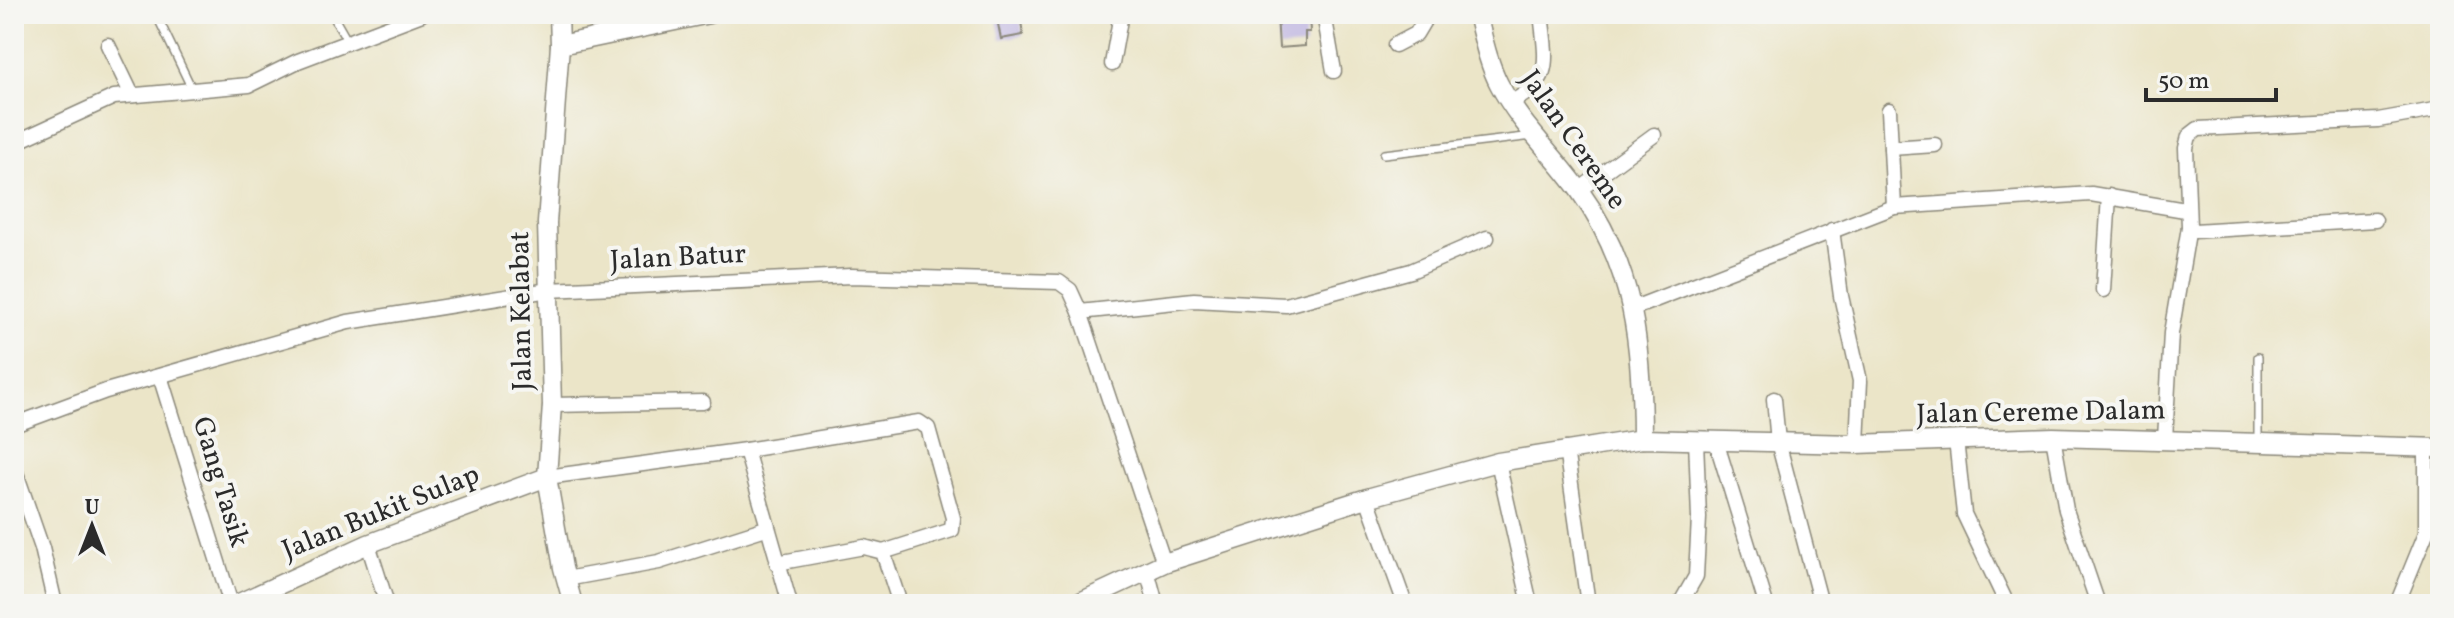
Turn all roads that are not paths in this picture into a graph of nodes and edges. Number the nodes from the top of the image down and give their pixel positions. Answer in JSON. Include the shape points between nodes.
{"nodes":[{"id":1,"x":156,"y":14,"type":"edge"},
{"id":2,"x":332,"y":14,"type":"edge"},
{"id":3,"x":422,"y":14,"type":"edge"},
{"id":4,"x":559,"y":14,"type":"edge"},
{"id":5,"x":709,"y":14,"type":"edge"},
{"id":6,"x":1121,"y":14,"type":"edge"},
{"id":7,"x":1324,"y":14,"type":"edge"},
{"id":8,"x":1428,"y":14,"type":"edge"},
{"id":9,"x":1477,"y":14,"type":"edge"},
{"id":10,"x":678,"y":18,"type":"edge"},
{"id":11,"x":1542,"y":22,"type":"dead end"},
{"id":12,"x":348,"y":42,"type":"junction"},
{"id":13,"x":108,"y":45,"type":"dead end"},
{"id":14,"x":560,"y":45,"type":"junction"},
{"id":15,"x":1395,"y":45,"type":"dead end"},
{"id":16,"x":1112,"y":64,"type":"dead end"},
{"id":17,"x":1334,"y":71,"type":"dead end"},
{"id":18,"x":193,"y":91,"type":"junction"},
{"id":19,"x":132,"y":95,"type":"junction"},
{"id":20,"x":1510,"y":103,"type":"junction"},
{"id":21,"x":2440,"y":109,"type":"edge"},
{"id":22,"x":1889,"y":110,"type":"dead end"},
{"id":23,"x":1654,"y":135,"type":"dead end"},
{"id":24,"x":1535,"y":136,"type":"junction"},
{"id":25,"x":14,"y":143,"type":"edge"},
{"id":26,"x":1935,"y":145,"type":"dead end"},
{"id":27,"x":1891,"y":148,"type":"junction"},
{"id":28,"x":1384,"y":154,"type":"dead end"},
{"id":29,"x":1579,"y":190,"type":"junction"},
{"id":30,"x":2109,"y":196,"type":"junction"},
{"id":31,"x":1894,"y":207,"type":"junction"},
{"id":32,"x":2185,"y":210,"type":"junction"},
{"id":33,"x":2375,"y":220,"type":"dead end"},
{"id":34,"x":2189,"y":227,"type":"junction"},
{"id":35,"x":1832,"y":230,"type":"junction"},
{"id":36,"x":1487,"y":238,"type":"dead end"},
{"id":37,"x":549,"y":290,"type":"junction"},
{"id":38,"x":2103,"y":290,"type":"dead end"},
{"id":39,"x":1634,"y":308,"type":"junction"},
{"id":40,"x":1080,"y":312,"type":"junction"},
{"id":41,"x":2258,"y":357,"type":"dead end"},
{"id":42,"x":160,"y":376,"type":"junction"},
{"id":43,"x":1774,"y":399,"type":"dead end"},
{"id":44,"x":703,"y":402,"type":"dead end"},
{"id":45,"x":552,"y":405,"type":"junction"},
{"id":46,"x":14,"y":425,"type":"edge"},
{"id":47,"x":2053,"y":437,"type":"junction"},
{"id":48,"x":1642,"y":439,"type":"junction"},
{"id":49,"x":2165,"y":439,"type":"junction"},
{"id":50,"x":1696,"y":440,"type":"junction"},
{"id":51,"x":1956,"y":440,"type":"junction"},
{"id":52,"x":1716,"y":441,"type":"junction"},
{"id":53,"x":1778,"y":442,"type":"junction"},
{"id":54,"x":2258,"y":442,"type":"junction"},
{"id":55,"x":1857,"y":444,"type":"junction"},
{"id":56,"x":2433,"y":447,"type":"edge"},
{"id":57,"x":1566,"y":449,"type":"junction"},
{"id":58,"x":746,"y":450,"type":"junction"},
{"id":59,"x":1498,"y":462,"type":"junction"},
{"id":60,"x":14,"y":467,"type":"edge"},
{"id":61,"x":547,"y":477,"type":"junction"},
{"id":62,"x":1367,"y":498,"type":"junction"},
{"id":63,"x":766,"y":528,"type":"junction"},
{"id":64,"x":368,"y":544,"type":"junction"},
{"id":65,"x":883,"y":552,"type":"junction"},
{"id":66,"x":777,"y":563,"type":"junction"},
{"id":67,"x":1156,"y":567,"type":"junction"},
{"id":68,"x":566,"y":579,"type":"junction"},
{"id":69,"x":263,"y":598,"type":"edge"},
{"id":70,"x":55,"y":604,"type":"edge"},
{"id":71,"x":231,"y":604,"type":"edge"},
{"id":72,"x":237,"y":604,"type":"edge"},
{"id":73,"x":387,"y":604,"type":"edge"},
{"id":74,"x":573,"y":604,"type":"edge"},
{"id":75,"x":790,"y":604,"type":"edge"},
{"id":76,"x":900,"y":604,"type":"edge"},
{"id":77,"x":1076,"y":604,"type":"edge"},
{"id":78,"x":1156,"y":604,"type":"edge"},
{"id":79,"x":1405,"y":604,"type":"edge"},
{"id":80,"x":1530,"y":604,"type":"edge"},
{"id":81,"x":1588,"y":604,"type":"edge"},
{"id":82,"x":1680,"y":604,"type":"edge"},
{"id":83,"x":1766,"y":604,"type":"edge"},
{"id":84,"x":1821,"y":604,"type":"edge"},
{"id":85,"x":2007,"y":604,"type":"edge"},
{"id":86,"x":2098,"y":604,"type":"edge"},
{"id":87,"x":2397,"y":604,"type":"edge"}],
"edges":[{"from":1,"to":18,"type":"lane"},
{"from":2,"to":12,"type":"lane"},
{"from":3,"to":12,"type":"street"},
{"from":4,"to":14,"type":"street","name":"Jalan Kelabat"},
{"from":5,"to":10,"type":"street"},
{"from":6,"to":16,"type":"street"},
{"from":7,"to":17,"type":"street"},
{"from":8,"to":15,"type":"street","via":[[1416,34]]},
{"from":9,"to":20,"type":"street","name":"Jalan Cereme","via":[[1493,70]]},
{"from":10,"to":14,"type":"street"},
{"from":11,"to":20,"type":"street","via":[[1543,74],[1532,91]]},
{"from":12,"to":18,"type":"street","via":[[249,85]]},
{"from":13,"to":19,"type":"street"},
{"from":14,"to":37,"type":"street","name":"Jalan Kelabat","via":[[548,182]]},
{"from":18,"to":19,"type":"street"},
{"from":19,"to":25,"type":"street","via":[[101,101]]},
{"from":20,"to":24,"type":"street","name":"Jalan Cereme"},
{"from":21,"to":32,"type":"street","via":[[2378,120],[2198,129],[2186,148]]},
{"from":22,"to":27,"type":"street"},
{"from":23,"to":29,"type":"street"},
{"from":24,"to":28,"type":"lane"},
{"from":24,"to":29,"type":"street","name":"Jalan Cereme"},
{"from":26,"to":27,"type":"street"},
{"from":27,"to":31,"type":"street"},
{"from":29,"to":39,"type":"street","name":"Jalan Cereme","via":[[1614,253]]},
{"from":30,"to":31,"type":"street"},
{"from":30,"to":32,"type":"street"},
{"from":30,"to":38,"type":"street"},
{"from":31,"to":35,"type":"street"},
{"from":32,"to":34,"type":"street"},
{"from":33,"to":34,"type":"street","via":[[2203,233]]},
{"from":34,"to":49,"type":"street","via":[[2171,333]]},
{"from":35,"to":39,"type":"street"},
{"from":35,"to":55,"type":"street","via":[[1860,381]]},
{"from":36,"to":40,"type":"street","via":[[1411,271],[1286,305],[1194,300]]},
{"from":37,"to":40,"type":"street","name":"Jalan Batur","via":[[851,276],[1042,280],[1070,290]]},
{"from":37,"to":42,"type":"street","name":"Jalan Batur","via":[[348,322]]},
{"from":37,"to":45,"type":"street","name":"Jalan Kelabat"},
{"from":39,"to":48,"type":"street","name":"Jalan Cereme","via":[[1642,363]]},
{"from":40,"to":67,"type":"street","name":"Jalan Batur"},
{"from":41,"to":54,"type":"lane"},
{"from":42,"to":46,"type":"street","name":"Jalan Batur"},
{"from":42,"to":71,"type":"street","name":"Gang Tasik"},
{"from":43,"to":53,"type":"street"},
{"from":44,"to":45,"type":"street"},
{"from":45,"to":61,"type":"street","name":"Jalan Kelabat"},
{"from":47,"to":49,"type":"street","name":"Jalan Cereme Dalam"},
{"from":47,"to":51,"type":"street","name":"Jalan Cereme Dalam"},
{"from":47,"to":86,"type":"street","via":[[2066,510]]},
{"from":48,"to":50,"type":"street","name":"Jalan Cereme Dalam"},
{"from":48,"to":57,"type":"street","name":"Jalan Cereme Dalam"},
{"from":49,"to":54,"type":"street","name":"Jalan Cereme Dalam"},
{"from":50,"to":52,"type":"street","name":"Jalan Cereme Dalam"},
{"from":50,"to":82,"type":"street","via":[[1696,576]]},
{"from":51,"to":55,"type":"street","name":"Jalan Cereme Dalam"},
{"from":51,"to":85,"type":"street","via":[[1964,514]]},
{"from":52,"to":53,"type":"street","name":"Jalan Cereme Dalam"},
{"from":52,"to":83,"type":"street"},
{"from":53,"to":55,"type":"street","name":"Jalan Cereme Dalam"},
{"from":53,"to":84,"type":"street"},
{"from":54,"to":56,"type":"street","name":"Jalan Cereme Dalam"},
{"from":56,"to":87,"type":"street","via":[[2426,533]]},
{"from":57,"to":59,"type":"street","name":"Jalan Cereme Dalam"},
{"from":57,"to":81,"type":"street"},
{"from":58,"to":61,"type":"street"},
{"from":58,"to":63,"type":"street"},
{"from":58,"to":65,"type":"street","via":[[910,422],[925,425],[952,530]]},
{"from":59,"to":62,"type":"street","name":"Jalan Cereme Dalam"},
{"from":59,"to":80,"type":"street"},
{"from":60,"to":70,"type":"street"},
{"from":61,"to":64,"type":"street","name":"Jalan Bukit Sulap"},
{"from":61,"to":68,"type":"street","name":"Jalan Kelabat"},
{"from":62,"to":67,"type":"street","name":"Jalan Cereme Dalam"},
{"from":62,"to":79,"type":"street"},
{"from":63,"to":66,"type":"street"},
{"from":63,"to":68,"type":"street","via":[[659,562]]},
{"from":64,"to":69,"type":"street","name":"Jalan Bukit Sulap"},
{"from":64,"to":73,"type":"street"},
{"from":65,"to":66,"type":"street","via":[[864,547]]},
{"from":65,"to":76,"type":"street"},
{"from":66,"to":75,"type":"street"},
{"from":67,"to":77,"type":"street","name":"Jalan Cereme Dalam"},
{"from":67,"to":78,"type":"street","name":"Jalan Batur"},
{"from":68,"to":74,"type":"street","name":"Jalan Kelabat"},
{"from":69,"to":72,"type":"street","name":"Jalan Bukit Sulap"}]}
